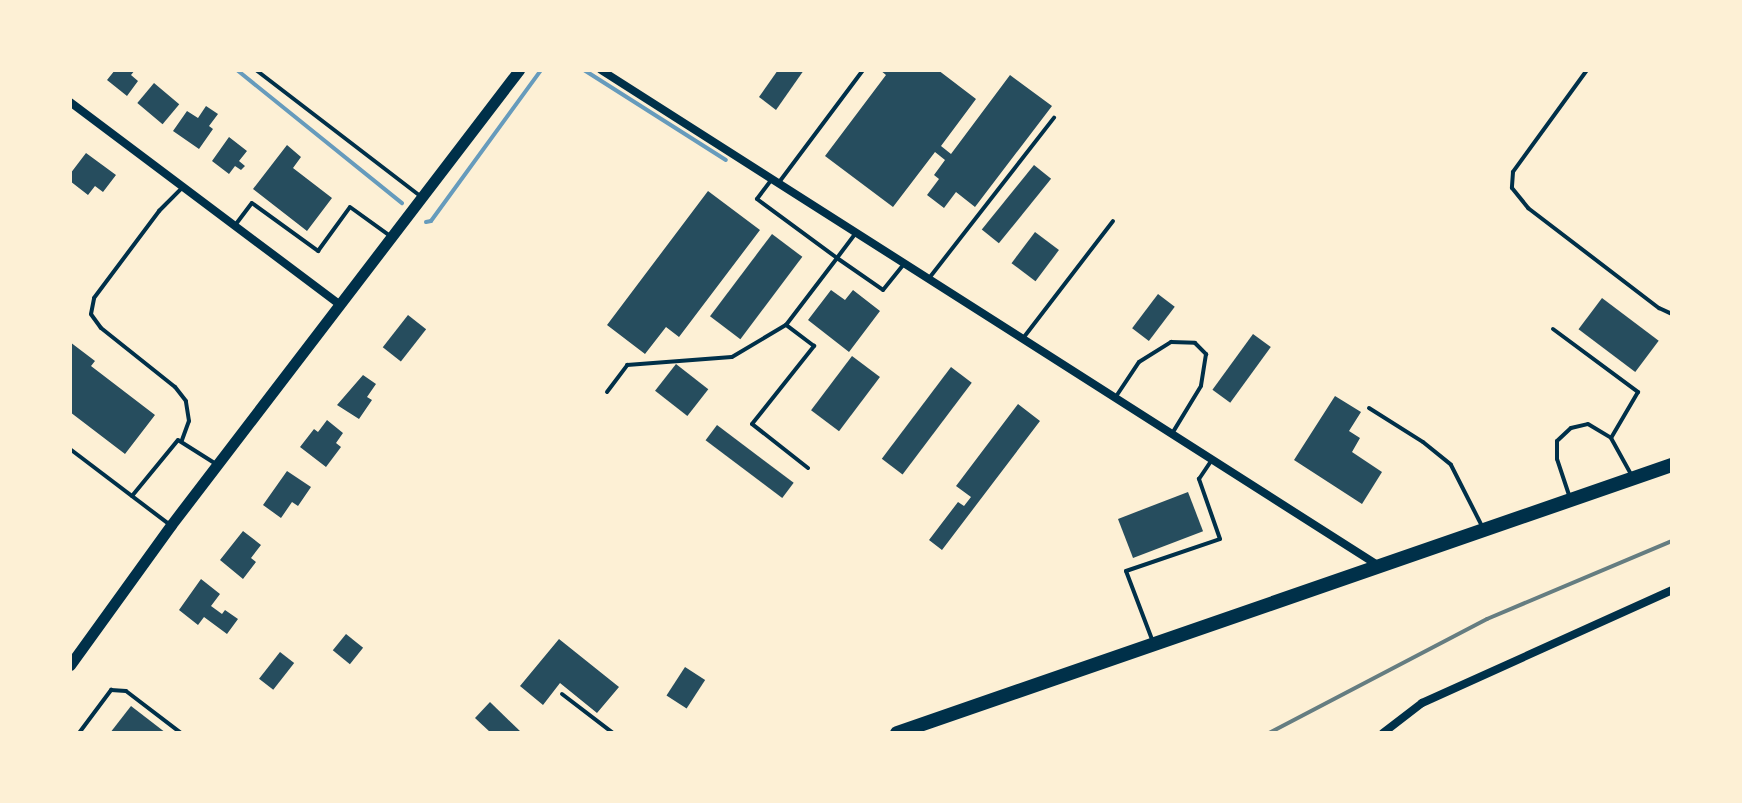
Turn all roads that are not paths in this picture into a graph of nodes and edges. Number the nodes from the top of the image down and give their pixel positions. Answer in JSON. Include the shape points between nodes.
{"nodes":[{"id":1,"x":256,"y":70,"type":"edge"},
{"id":2,"x":519,"y":70,"type":"edge"},
{"id":3,"x":601,"y":70,"type":"edge"},
{"id":4,"x":863,"y":70,"type":"edge"},
{"id":5,"x":1587,"y":70,"type":"edge"},
{"id":6,"x":72,"y":108,"type":"edge"},
{"id":7,"x":1054,"y":118,"type":"dead end"},
{"id":8,"x":775,"y":181,"type":"junction"},
{"id":9,"x":183,"y":187,"type":"junction"},
{"id":10,"x":422,"y":198,"type":"junction"},
{"id":11,"x":1113,"y":221,"type":"dead end"},
{"id":12,"x":235,"y":226,"type":"junction"},
{"id":13,"x":856,"y":233,"type":"junction"},
{"id":14,"x":392,"y":237,"type":"junction"},
{"id":15,"x":837,"y":258,"type":"junction"},
{"id":16,"x":904,"y":264,"type":"junction"},
{"id":17,"x":929,"y":279,"type":"junction"},
{"id":18,"x":340,"y":305,"type":"junction"},
{"id":19,"x":1672,"y":314,"type":"edge"},
{"id":20,"x":786,"y":325,"type":"junction"},
{"id":21,"x":1553,"y":329,"type":"dead end"},
{"id":22,"x":1023,"y":339,"type":"junction"},
{"id":23,"x":607,"y":392,"type":"dead end"},
{"id":24,"x":1115,"y":398,"type":"junction"},
{"id":25,"x":1369,"y":408,"type":"dead end"},
{"id":26,"x":1171,"y":434,"type":"junction"},
{"id":27,"x":1611,"y":438,"type":"junction"},
{"id":28,"x":182,"y":440,"type":"junction"},
{"id":29,"x":70,"y":449,"type":"edge"},
{"id":30,"x":1212,"y":460,"type":"junction"},
{"id":31,"x":217,"y":465,"type":"junction"},
{"id":32,"x":1672,"y":465,"type":"edge"},
{"id":33,"x":808,"y":468,"type":"dead end"},
{"id":34,"x":1633,"y":478,"type":"junction"},
{"id":35,"x":132,"y":496,"type":"junction"},
{"id":36,"x":1571,"y":500,"type":"junction"},
{"id":37,"x":171,"y":525,"type":"junction"},
{"id":38,"x":1484,"y":530,"type":"junction"},
{"id":39,"x":1380,"y":567,"type":"junction"},
{"id":40,"x":1672,"y":590,"type":"edge"},
{"id":41,"x":1154,"y":645,"type":"junction"},
{"id":42,"x":70,"y":665,"type":"edge"},
{"id":43,"x":562,"y":694,"type":"dead end"},
{"id":44,"x":79,"y":733,"type":"edge"},
{"id":45,"x":181,"y":733,"type":"edge"},
{"id":46,"x":613,"y":733,"type":"edge"},
{"id":47,"x":897,"y":733,"type":"edge"},
{"id":48,"x":1383,"y":733,"type":"edge"}],
"edges":[{"from":1,"to":10,"type":"lane"},
{"from":2,"to":10,"type":"main road"},
{"from":3,"to":8,"type":"street"},
{"from":4,"to":8,"type":"lane"},
{"from":5,"to":19,"type":"lane","via":[[1513,172],[1512,188],[1528,208]]},
{"from":6,"to":9,"type":"street"},
{"from":7,"to":17,"type":"lane"},
{"from":8,"to":13,"type":"street"},
{"from":8,"to":15,"type":"lane","via":[[757,199]]},
{"from":9,"to":12,"type":"street"},
{"from":9,"to":28,"type":"lane","via":[[94,298],[91,314],[186,401],[189,421]]},
{"from":10,"to":14,"type":"main road"},
{"from":11,"to":22,"type":"lane"},
{"from":12,"to":14,"type":"lane","via":[[252,203],[318,251],[350,207]]},
{"from":12,"to":18,"type":"street"},
{"from":13,"to":15,"type":"lane"},
{"from":13,"to":16,"type":"street"},
{"from":14,"to":18,"type":"main road"},
{"from":15,"to":16,"type":"lane","via":[[883,290]]},
{"from":15,"to":20,"type":"lane"},
{"from":16,"to":17,"type":"street"},
{"from":17,"to":22,"type":"street"},
{"from":18,"to":31,"type":"main road"},
{"from":20,"to":23,"type":"lane","via":[[732,357],[627,365]]},
{"from":20,"to":33,"type":"lane","via":[[814,346],[752,424]]},
{"from":21,"to":27,"type":"lane","via":[[1638,392]]},
{"from":22,"to":24,"type":"street"},
{"from":24,"to":26,"type":"street"},
{"from":24,"to":26,"type":"lane","via":[[1139,362],[1171,342],[1195,343],[1206,354],[1201,386]]},
{"from":25,"to":38,"type":"lane","via":[[1451,465]]},
{"from":26,"to":30,"type":"street"},
{"from":27,"to":34,"type":"lane"},
{"from":27,"to":36,"type":"lane","via":[[1588,424],[1571,428],[1557,441],[1557,459]]},
{"from":28,"to":31,"type":"lane"},
{"from":28,"to":35,"type":"lane"},
{"from":29,"to":35,"type":"lane"},
{"from":30,"to":39,"type":"street"},
{"from":30,"to":41,"type":"lane","via":[[1199,479],[1220,539],[1126,571]]},
{"from":31,"to":37,"type":"main road"},
{"from":32,"to":34,"type":"highway"},
{"from":34,"to":36,"type":"highway"},
{"from":35,"to":37,"type":"lane"},
{"from":36,"to":38,"type":"highway"},
{"from":37,"to":42,"type":"main road"},
{"from":38,"to":39,"type":"highway"},
{"from":39,"to":41,"type":"highway"},
{"from":40,"to":48,"type":"street","via":[[1422,703]]},
{"from":41,"to":47,"type":"highway"},
{"from":43,"to":46,"type":"lane"},
{"from":44,"to":45,"type":"lane","via":[[111,690],[126,691]]}]}
